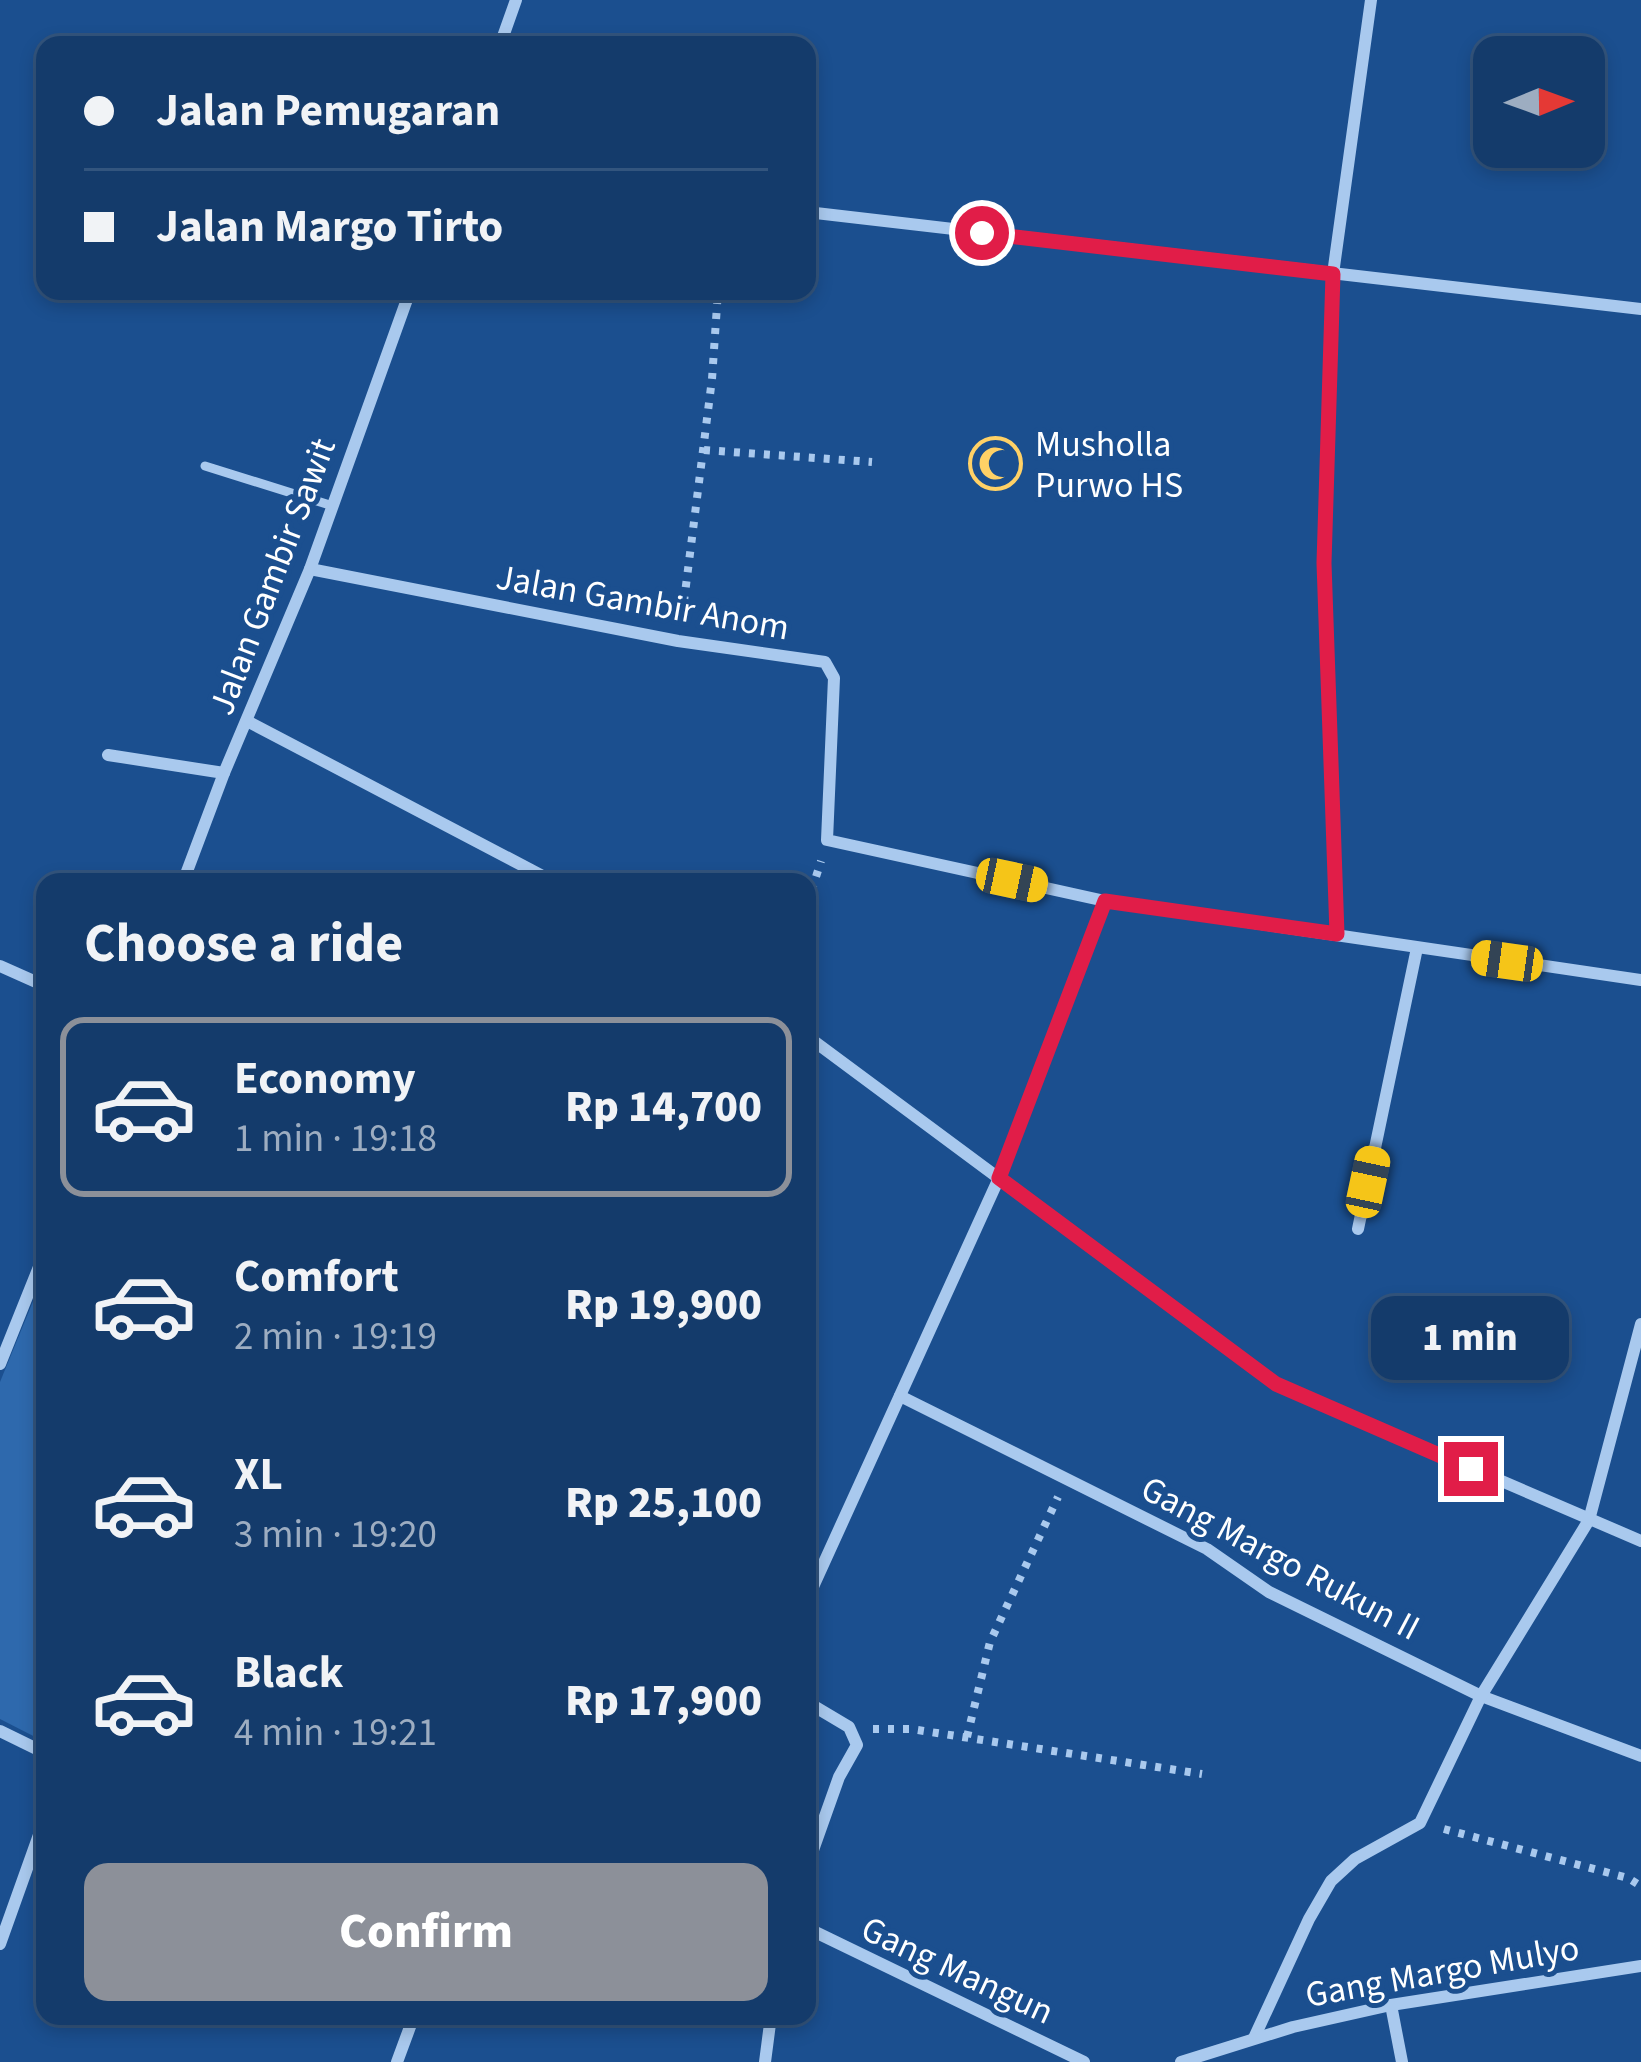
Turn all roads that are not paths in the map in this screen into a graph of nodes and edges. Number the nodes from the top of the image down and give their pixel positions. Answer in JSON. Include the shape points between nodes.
{"nodes":[{"id":1,"x":516,"y":0,"type":"edge"},
{"id":2,"x":1371,"y":0,"type":"edge"},
{"id":3,"x":503,"y":36,"type":"edge"},
{"id":4,"x":816,"y":213,"type":"edge"},
{"id":5,"x":1333,"y":274,"type":"junction"},
{"id":6,"x":407,"y":300,"type":"edge"},
{"id":7,"x":1641,"y":309,"type":"edge"},
{"id":8,"x":205,"y":466,"type":"dead end"},
{"id":9,"x":333,"y":506,"type":"junction"},
{"id":10,"x":310,"y":569,"type":"junction"},
{"id":11,"x":247,"y":721,"type":"junction"},
{"id":12,"x":108,"y":755,"type":"dead end"},
{"id":13,"x":224,"y":773,"type":"junction"},
{"id":14,"x":186,"y":873,"type":"edge"},
{"id":15,"x":537,"y":873,"type":"edge"},
{"id":16,"x":1105,"y":901,"type":"junction"},
{"id":17,"x":1337,"y":934,"type":"junction"},
{"id":18,"x":1417,"y":948,"type":"junction"},
{"id":19,"x":0,"y":966,"type":"edge"},
{"id":20,"x":1641,"y":980,"type":"edge"},
{"id":21,"x":36,"y":982,"type":"edge"},
{"id":22,"x":816,"y":1043,"type":"edge"},
{"id":23,"x":999,"y":1178,"type":"junction"},
{"id":24,"x":1358,"y":1229,"type":"dead end"},
{"id":25,"x":36,"y":1274,"type":"edge"},
{"id":26,"x":1641,"y":1324,"type":"edge"},
{"id":27,"x":0,"y":1364,"type":"edge"},
{"id":28,"x":900,"y":1396,"type":"junction"},
{"id":29,"x":1588,"y":1520,"type":"junction"},
{"id":30,"x":1641,"y":1541,"type":"edge"},
{"id":31,"x":816,"y":1580,"type":"edge"},
{"id":32,"x":1481,"y":1696,"type":"junction"},
{"id":33,"x":816,"y":1708,"type":"edge"},
{"id":34,"x":0,"y":1731,"type":"edge"},
{"id":35,"x":36,"y":1749,"type":"edge"},
{"id":36,"x":1641,"y":1756,"type":"edge"},
{"id":37,"x":816,"y":1842,"type":"edge"},
{"id":38,"x":36,"y":1843,"type":"edge"},
{"id":39,"x":816,"y":1932,"type":"edge"},
{"id":40,"x":0,"y":1944,"type":"edge"},
{"id":41,"x":1641,"y":1966,"type":"edge"},
{"id":42,"x":1391,"y":2006,"type":"junction"},
{"id":43,"x":411,"y":2025,"type":"edge"},
{"id":44,"x":770,"y":2025,"type":"edge"},
{"id":45,"x":1254,"y":2038,"type":"junction"},
{"id":46,"x":397,"y":2062,"type":"edge"},
{"id":47,"x":765,"y":2062,"type":"edge"},
{"id":48,"x":1084,"y":2062,"type":"edge"},
{"id":49,"x":1181,"y":2062,"type":"edge"},
{"id":50,"x":1402,"y":2062,"type":"edge"}],
"edges":[{"from":1,"to":3,"type":"street"},
{"from":2,"to":5,"type":"street"},
{"from":4,"to":5,"type":"street"},
{"from":5,"to":7,"type":"street"},
{"from":5,"to":17,"type":"street","via":[[1324,563]]},
{"from":6,"to":9,"type":"street","name":"Jalan Gambir Sawit"},
{"from":8,"to":9,"type":"lane"},
{"from":9,"to":10,"type":"street","name":"Jalan Gambir Sawit"},
{"from":10,"to":11,"type":"street","name":"Jalan Gambir Sawit"},
{"from":10,"to":16,"type":"street","name":"Jalan Gambir Anom","via":[[825,662],[834,678],[827,840]]},
{"from":11,"to":13,"type":"street","name":"Jalan Gambir Sawit"},
{"from":11,"to":15,"type":"street"},
{"from":12,"to":13,"type":"street"},
{"from":13,"to":14,"type":"street","name":"Jalan Gambir Sawit"},
{"from":16,"to":17,"type":"street"},
{"from":16,"to":23,"type":"street"},
{"from":17,"to":18,"type":"street"},
{"from":18,"to":20,"type":"street"},
{"from":18,"to":24,"type":"street"},
{"from":19,"to":21,"type":"street"},
{"from":22,"to":23,"type":"street"},
{"from":23,"to":28,"type":"street"},
{"from":23,"to":29,"type":"street","via":[[1276,1384]]},
{"from":25,"to":27,"type":"street"},
{"from":26,"to":29,"type":"street"},
{"from":28,"to":31,"type":"street"},
{"from":28,"to":32,"type":"street","name":"Gang Margo Rukun II"},
{"from":29,"to":30,"type":"street"},
{"from":29,"to":32,"type":"street"},
{"from":32,"to":36,"type":"street","name":"Gang Margo Rukun II"},
{"from":32,"to":45,"type":"street","via":[[1420,1822],[1331,1881]]},
{"from":33,"to":37,"type":"street","via":[[854,1731],[857,1745]]},
{"from":34,"to":35,"type":"street"},
{"from":38,"to":40,"type":"street"},
{"from":39,"to":48,"type":"street","name":"Gang Mangun"},
{"from":41,"to":42,"type":"street","name":"Gang Margo Mulyo"},
{"from":42,"to":45,"type":"street","name":"Gang Margo Mulyo"},
{"from":42,"to":50,"type":"street"},
{"from":43,"to":46,"type":"street"},
{"from":44,"to":47,"type":"street"},
{"from":45,"to":49,"type":"street","name":"Gang Margo Mulyo"}]}
